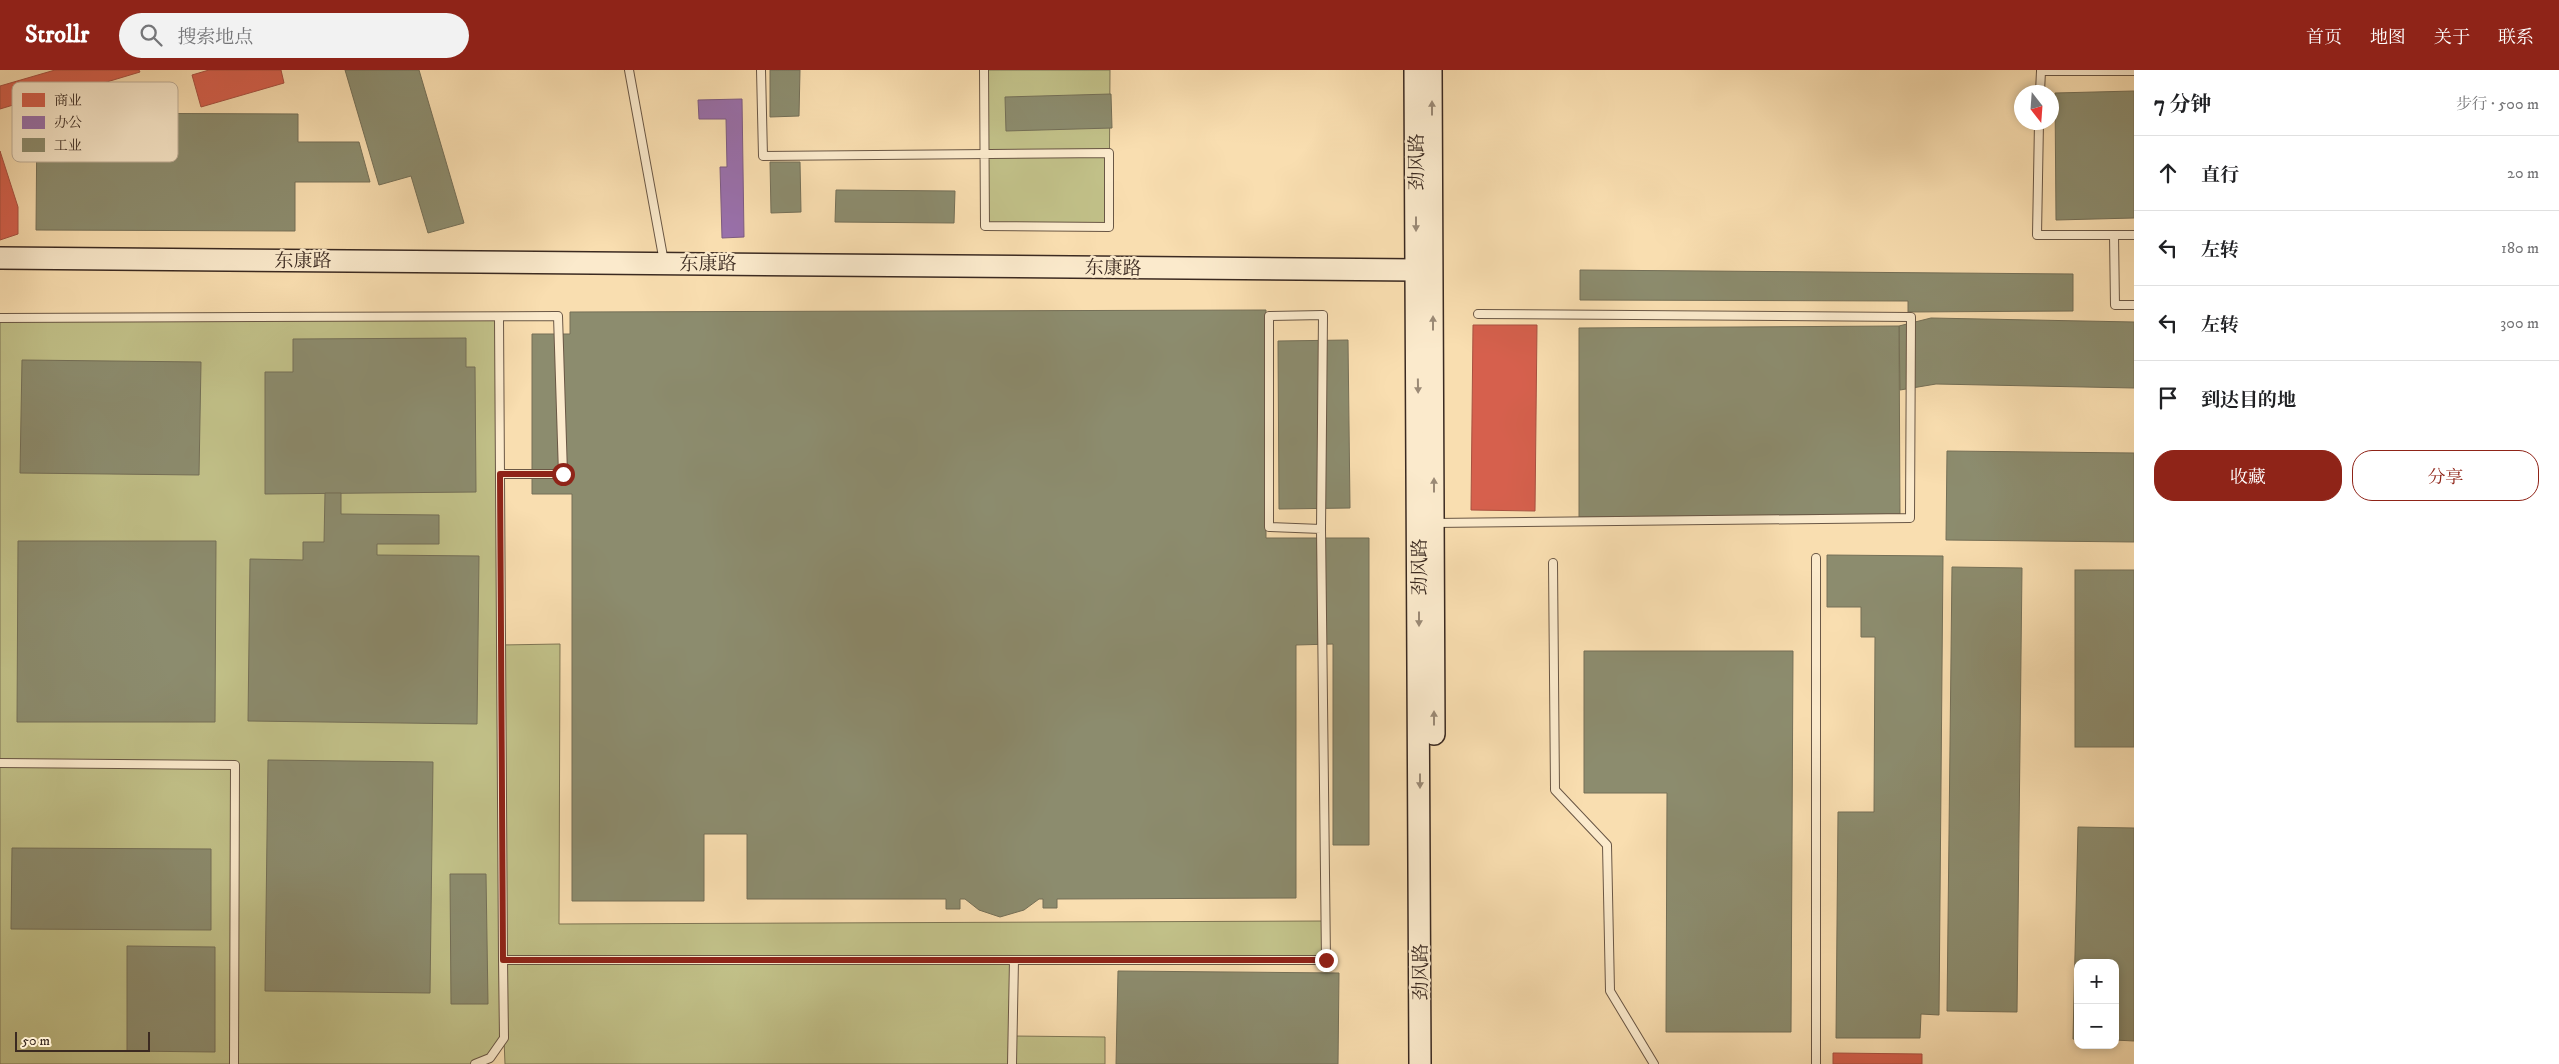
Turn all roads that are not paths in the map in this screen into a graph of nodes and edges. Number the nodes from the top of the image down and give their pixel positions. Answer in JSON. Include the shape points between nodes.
{"nodes":[{"id":1,"x":629,"y":70,"type":"edge"},
{"id":2,"x":761,"y":70,"type":"edge"},
{"id":3,"x":984,"y":70,"type":"edge"},
{"id":4,"x":1415,"y":70,"type":"edge"},
{"id":5,"x":1432,"y":70,"type":"edge"},
{"id":6,"x":2078,"y":70,"type":"edge"},
{"id":7,"x":2134,"y":71,"type":"edge"},
{"id":8,"x":2040,"y":85,"type":"edge"},
{"id":9,"x":2039,"y":130,"type":"edge"},
{"id":10,"x":984,"y":154,"type":"junction"},
{"id":11,"x":2114,"y":235,"type":"junction"},
{"id":12,"x":2134,"y":235,"type":"edge"},
{"id":13,"x":0,"y":258,"type":"edge"},
{"id":14,"x":664,"y":263,"type":"junction"},
{"id":15,"x":1417,"y":270,"type":"junction"},
{"id":16,"x":2134,"y":305,"type":"edge"},
{"id":17,"x":1478,"y":314,"type":"dead end"},
{"id":18,"x":498,"y":317,"type":"junction"},
{"id":19,"x":0,"y":318,"type":"edge"},
{"id":20,"x":500,"y":474,"type":"junction"},
{"id":21,"x":1427,"y":523,"type":"junction"},
{"id":22,"x":1321,"y":529,"type":"junction"},
{"id":23,"x":1816,"y":558,"type":"dead end"},
{"id":24,"x":1553,"y":563,"type":"dead end"},
{"id":25,"x":0,"y":764,"type":"edge"},
{"id":26,"x":503,"y":960,"type":"junction"},
{"id":27,"x":1014,"y":960,"type":"junction"},
{"id":28,"x":234,"y":1064,"type":"edge"},
{"id":29,"x":475,"y":1064,"type":"edge"},
{"id":30,"x":1012,"y":1064,"type":"edge"},
{"id":31,"x":1420,"y":1064,"type":"edge"},
{"id":32,"x":1434,"y":1064,"type":"edge"},
{"id":33,"x":1654,"y":1064,"type":"edge"},
{"id":34,"x":1816,"y":1064,"type":"edge"}],
"edges":[{"from":1,"to":14,"type":"lane"},
{"from":2,"to":10,"type":"lane","via":[[763,156]]},
{"from":3,"to":10,"type":"lane"},
{"from":4,"to":15,"type":"street","name":"劲风路","one_way":true},
{"from":21,"to":5,"type":"street","name":"劲风路","one_way":true},
{"from":6,"to":7,"type":"lane"},
{"from":6,"to":8,"type":"lane","via":[[2040,72]]},
{"from":9,"to":11,"type":"lane","via":[[2037,235]]},
{"from":10,"to":10,"type":"lane","via":[[985,226],[1109,227],[1110,153]]},
{"from":11,"to":12,"type":"lane"},
{"from":11,"to":16,"type":"lane","via":[[2114,305]]},
{"from":13,"to":14,"type":"street","name":"东康路"},
{"from":14,"to":15,"type":"street","name":"东康路"},
{"from":15,"to":21,"type":"street","name":"劲风路","one_way":true},
{"from":17,"to":21,"type":"lane","via":[[1911,317],[1910,518]]},
{"from":18,"to":19,"type":"lane"},
{"from":18,"to":20,"type":"lane"},
{"from":18,"to":20,"type":"lane","via":[[558,316],[563,474]]},
{"from":20,"to":26,"type":"lane"},
{"from":21,"to":31,"type":"street","name":"劲风路","one_way":true},
{"from":32,"to":21,"type":"street","name":"劲风路","one_way":true},
{"from":22,"to":22,"type":"lane","via":[[1323,315],[1269,316],[1269,527]]},
{"from":22,"to":27,"type":"lane","via":[[1326,960]]},
{"from":23,"to":34,"type":"lane"},
{"from":24,"to":33,"type":"lane","via":[[1555,790],[1607,845],[1610,992]]},
{"from":25,"to":28,"type":"lane","via":[[235,765]]},
{"from":26,"to":27,"type":"lane"},
{"from":26,"to":29,"type":"lane","via":[[504,1038],[490,1058]]},
{"from":27,"to":30,"type":"lane"}]}
